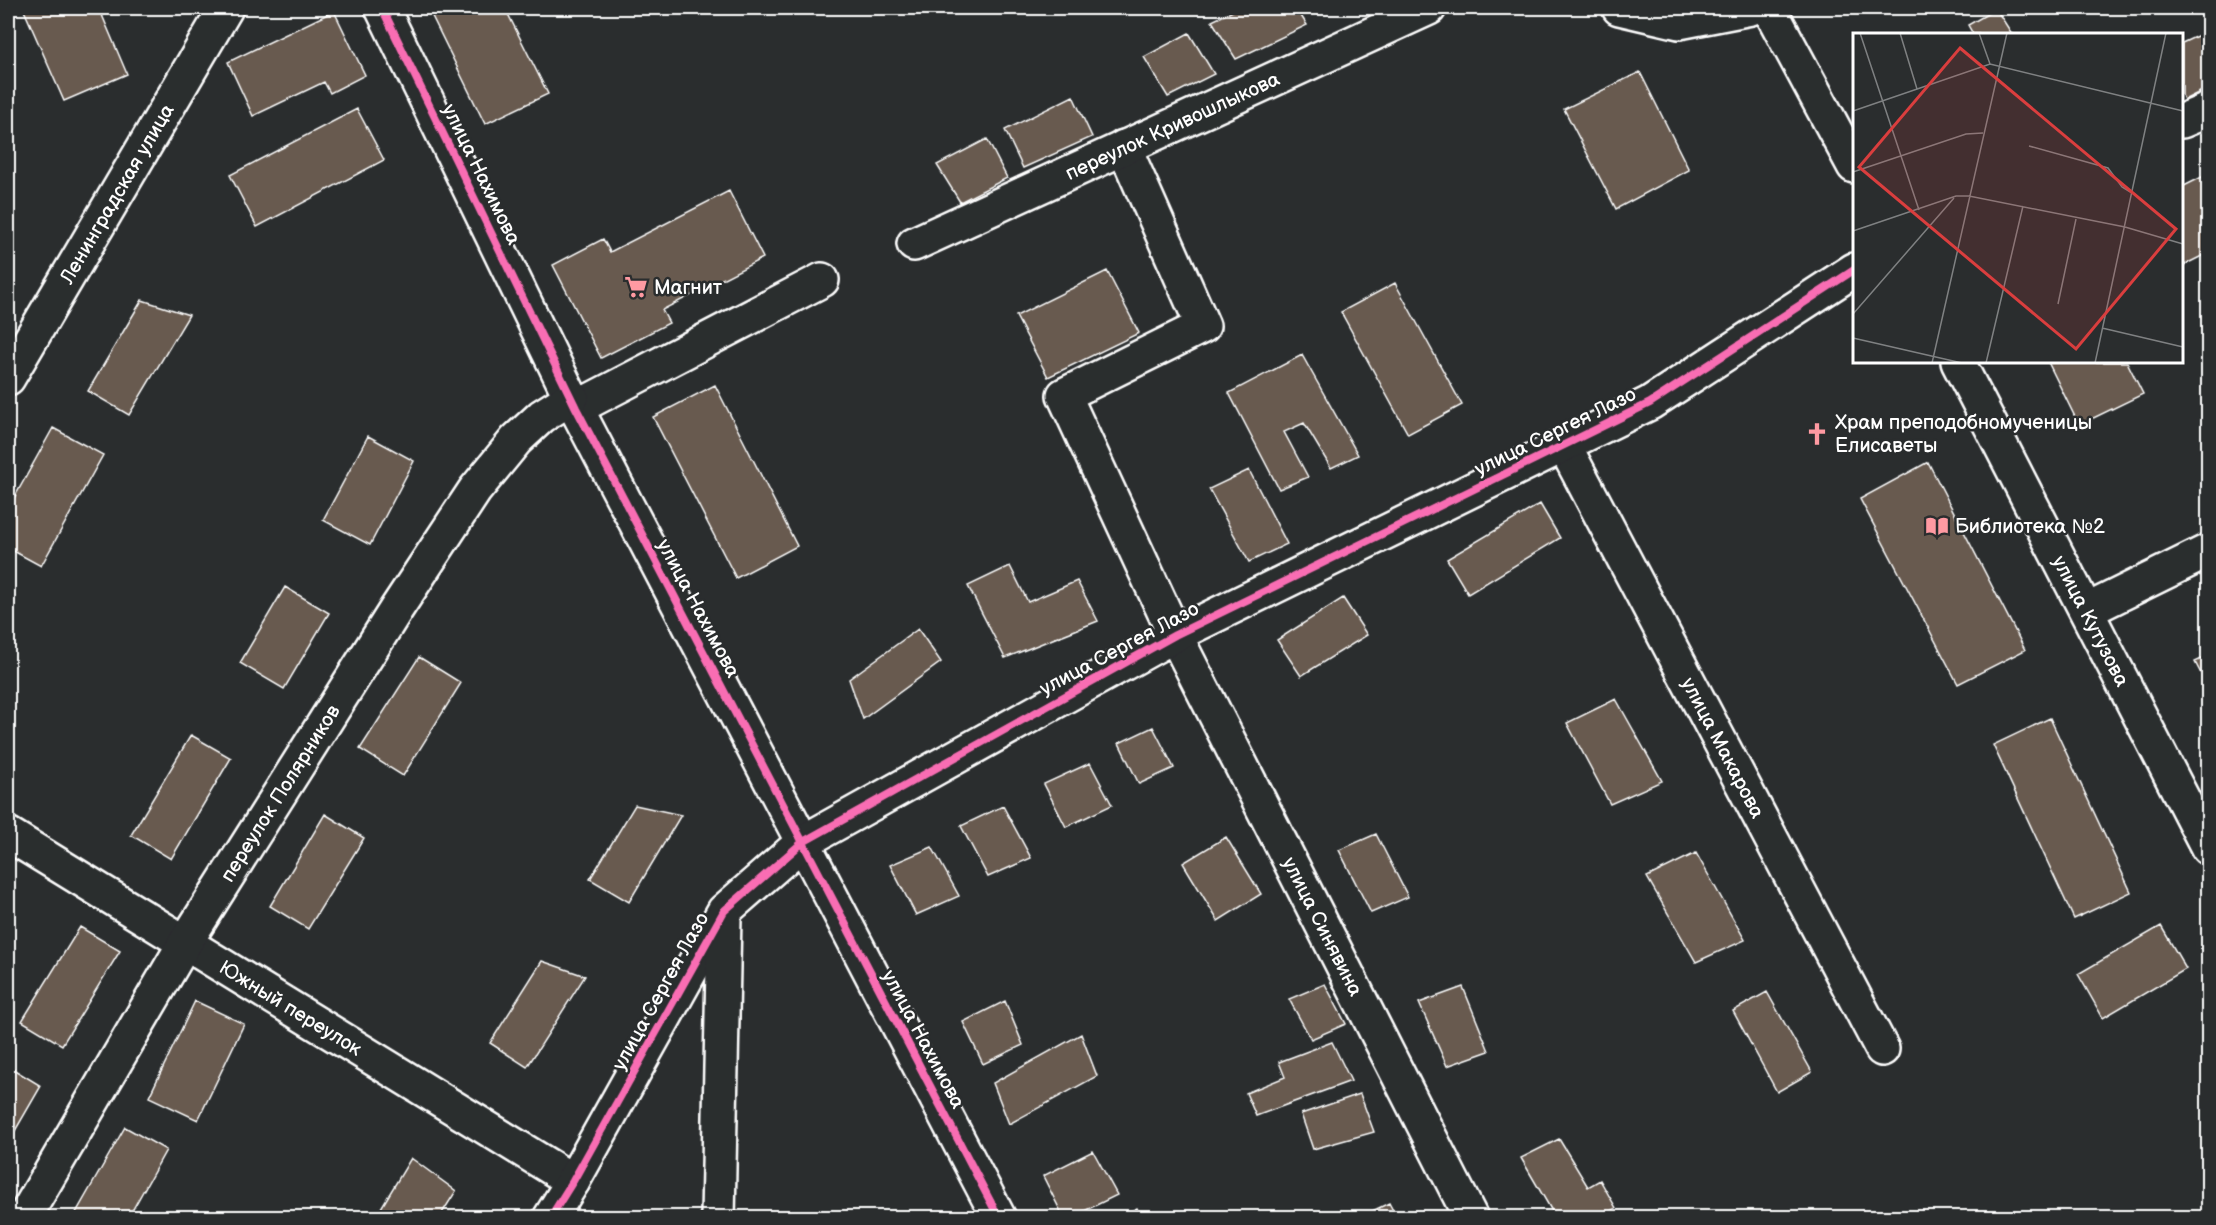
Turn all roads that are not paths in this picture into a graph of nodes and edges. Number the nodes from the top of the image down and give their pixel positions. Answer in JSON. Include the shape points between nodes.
{"nodes":[{"id":1,"x":226,"y":8,"type":"edge"},
{"id":2,"x":382,"y":8,"type":"edge"},
{"id":3,"x":1429,"y":8,"type":"edge"},
{"id":4,"x":1619,"y":8,"type":"edge"},
{"id":5,"x":1751,"y":8,"type":"edge"},
{"id":6,"x":1769,"y":8,"type":"edge"},
{"id":7,"x":2208,"y":110,"type":"edge"},
{"id":8,"x":2183,"y":120,"type":"edge"},
{"id":9,"x":1124,"y":147,"type":"junction"},
{"id":10,"x":1853,"y":164,"type":"edge"},
{"id":11,"x":914,"y":244,"type":"dead end"},
{"id":12,"x":1853,"y":271,"type":"edge"},
{"id":13,"x":822,"y":280,"type":"dead end"},
{"id":14,"x":1959,"y":363,"type":"edge"},
{"id":15,"x":8,"y":378,"type":"edge"},
{"id":16,"x":574,"y":403,"type":"junction"},
{"id":17,"x":1564,"y":445,"type":"junction"},
{"id":18,"x":2208,"y":551,"type":"edge"},
{"id":19,"x":2088,"y":610,"type":"junction"},
{"id":20,"x":1175,"y":635,"type":"junction"},
{"id":21,"x":8,"y":834,"type":"edge"},
{"id":22,"x":803,"y":842,"type":"junction"},
{"id":23,"x":2208,"y":848,"type":"edge"},
{"id":24,"x":724,"y":911,"type":"junction"},
{"id":25,"x":185,"y":943,"type":"junction"},
{"id":26,"x":1882,"y":1050,"type":"dead end"},
{"id":27,"x":573,"y":1181,"type":"junction"},
{"id":28,"x":24,"y":1218,"type":"edge"},
{"id":29,"x":550,"y":1218,"type":"edge"},
{"id":30,"x":718,"y":1218,"type":"edge"},
{"id":31,"x":999,"y":1218,"type":"edge"},
{"id":32,"x":1471,"y":1218,"type":"edge"}],
"edges":[{"from":1,"to":15,"type":"street","name":"Ленинградская улица"},
{"from":2,"to":16,"type":"street","name":"улица Нахимова"},
{"from":3,"to":9,"type":"street","name":"переулок Кривошлыкова"},
{"from":4,"to":5,"type":"street","via":[[1679,22]]},
{"from":6,"to":10,"type":"street"},
{"from":7,"to":8,"type":"street"},
{"from":9,"to":11,"type":"street","name":"переулок Кривошлыкова"},
{"from":9,"to":20,"type":"street","name":"улица Синявина","via":[[1203,326],[1064,396]]},
{"from":12,"to":17,"type":"street","name":"улица Сергея Лазо","via":[[1650,403]]},
{"from":13,"to":16,"type":"street","name":"переулок Полярников"},
{"from":14,"to":19,"type":"street","name":"улица Кутузова"},
{"from":16,"to":22,"type":"street","name":"улица Нахимова"},
{"from":16,"to":25,"type":"street","name":"переулок Полярников","via":[[543,416],[516,440],[475,490]]},
{"from":17,"to":20,"type":"street","name":"улица Сергея Лазо"},
{"from":17,"to":26,"type":"street","name":"улица Макарова"},
{"from":18,"to":19,"type":"street"},
{"from":19,"to":23,"type":"street","name":"улица Кутузова"},
{"from":20,"to":22,"type":"street","name":"улица Сергея Лазо"},
{"from":20,"to":32,"type":"street","name":"улица Синявина"},
{"from":21,"to":25,"type":"street","name":"Южный переулок"},
{"from":22,"to":24,"type":"street","name":"улица Сергея Лазо"},
{"from":22,"to":31,"type":"street","name":"улица Нахимова"},
{"from":24,"to":27,"type":"street","name":"улица Сергея Лазо"},
{"from":24,"to":30,"type":"street"},
{"from":25,"to":27,"type":"street","name":"Южный переулок"},
{"from":25,"to":28,"type":"street","name":"переулок Полярников"},
{"from":27,"to":29,"type":"street","name":"улица Сергея Лазо"}]}
